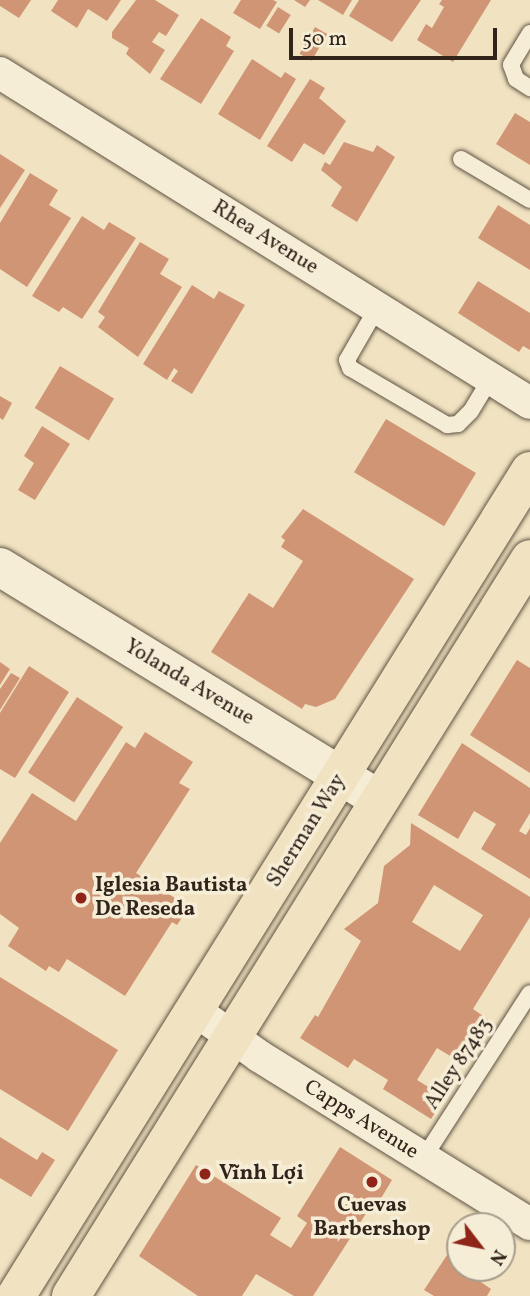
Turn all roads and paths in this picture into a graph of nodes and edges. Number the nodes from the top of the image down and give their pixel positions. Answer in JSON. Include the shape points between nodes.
{"nodes":[{"id":1,"x":530,"y":33,"type":"edge"},
{"id":2,"x":0,"y":74,"type":"edge"},
{"id":3,"x":530,"y":88,"type":"edge"},
{"id":4,"x":461,"y":159,"type":"dead end"},
{"id":5,"x":530,"y":200,"type":"edge"},
{"id":6,"x":377,"y":308,"type":"junction"},
{"id":7,"x":491,"y":378,"type":"junction"},
{"id":8,"x":530,"y":403,"type":"edge"},
{"id":9,"x":530,"y":471,"type":"edge"},
{"id":10,"x":530,"y":559,"type":"edge"},
{"id":11,"x":0,"y":567,"type":"edge"},
{"id":12,"x":342,"y":775,"type":"junction"},
{"id":13,"x":379,"y":799,"type":"junction"},
{"id":14,"x":530,"y":993,"type":"edge"},
{"id":15,"x":195,"y":1011,"type":"junction"},
{"id":16,"x":233,"y":1038,"type":"junction"},
{"id":17,"x":423,"y":1159,"type":"junction"},
{"id":18,"x":530,"y":1224,"type":"edge"},
{"id":19,"x":16,"y":1296,"type":"edge"},
{"id":20,"x":71,"y":1296,"type":"edge"}],
"edges":[{"from":1,"to":3,"type":"lane","via":[[511,65],[516,79]]},
{"from":2,"to":6,"type":"street","name":"Rhea Avenue"},
{"from":4,"to":5,"type":"lane"},
{"from":6,"to":7,"type":"street","name":"Rhea Avenue"},
{"from":6,"to":7,"type":"lane","via":[[347,360],[350,368],[447,425],[458,424],[471,411]]},
{"from":7,"to":8,"type":"street","name":"Rhea Avenue"},
{"from":9,"to":12,"type":"main road","name":"Sherman Way"},
{"from":10,"to":13,"type":"main road","name":"Sherman Way"},
{"from":11,"to":12,"type":"street","name":"Yolanda Avenue"},
{"from":12,"to":13,"type":"street","name":"Yolanda Avenue"},
{"from":12,"to":15,"type":"main road","name":"Sherman Way"},
{"from":13,"to":16,"type":"main road","name":"Sherman Way"},
{"from":14,"to":17,"type":"lane","name":"Alley 87483"},
{"from":15,"to":16,"type":"street","name":"Capps Avenue"},
{"from":15,"to":19,"type":"main road","name":"Sherman Way"},
{"from":16,"to":17,"type":"street","name":"Capps Avenue"},
{"from":16,"to":20,"type":"main road","name":"Sherman Way"},
{"from":17,"to":18,"type":"street","name":"Capps Avenue"}]}
